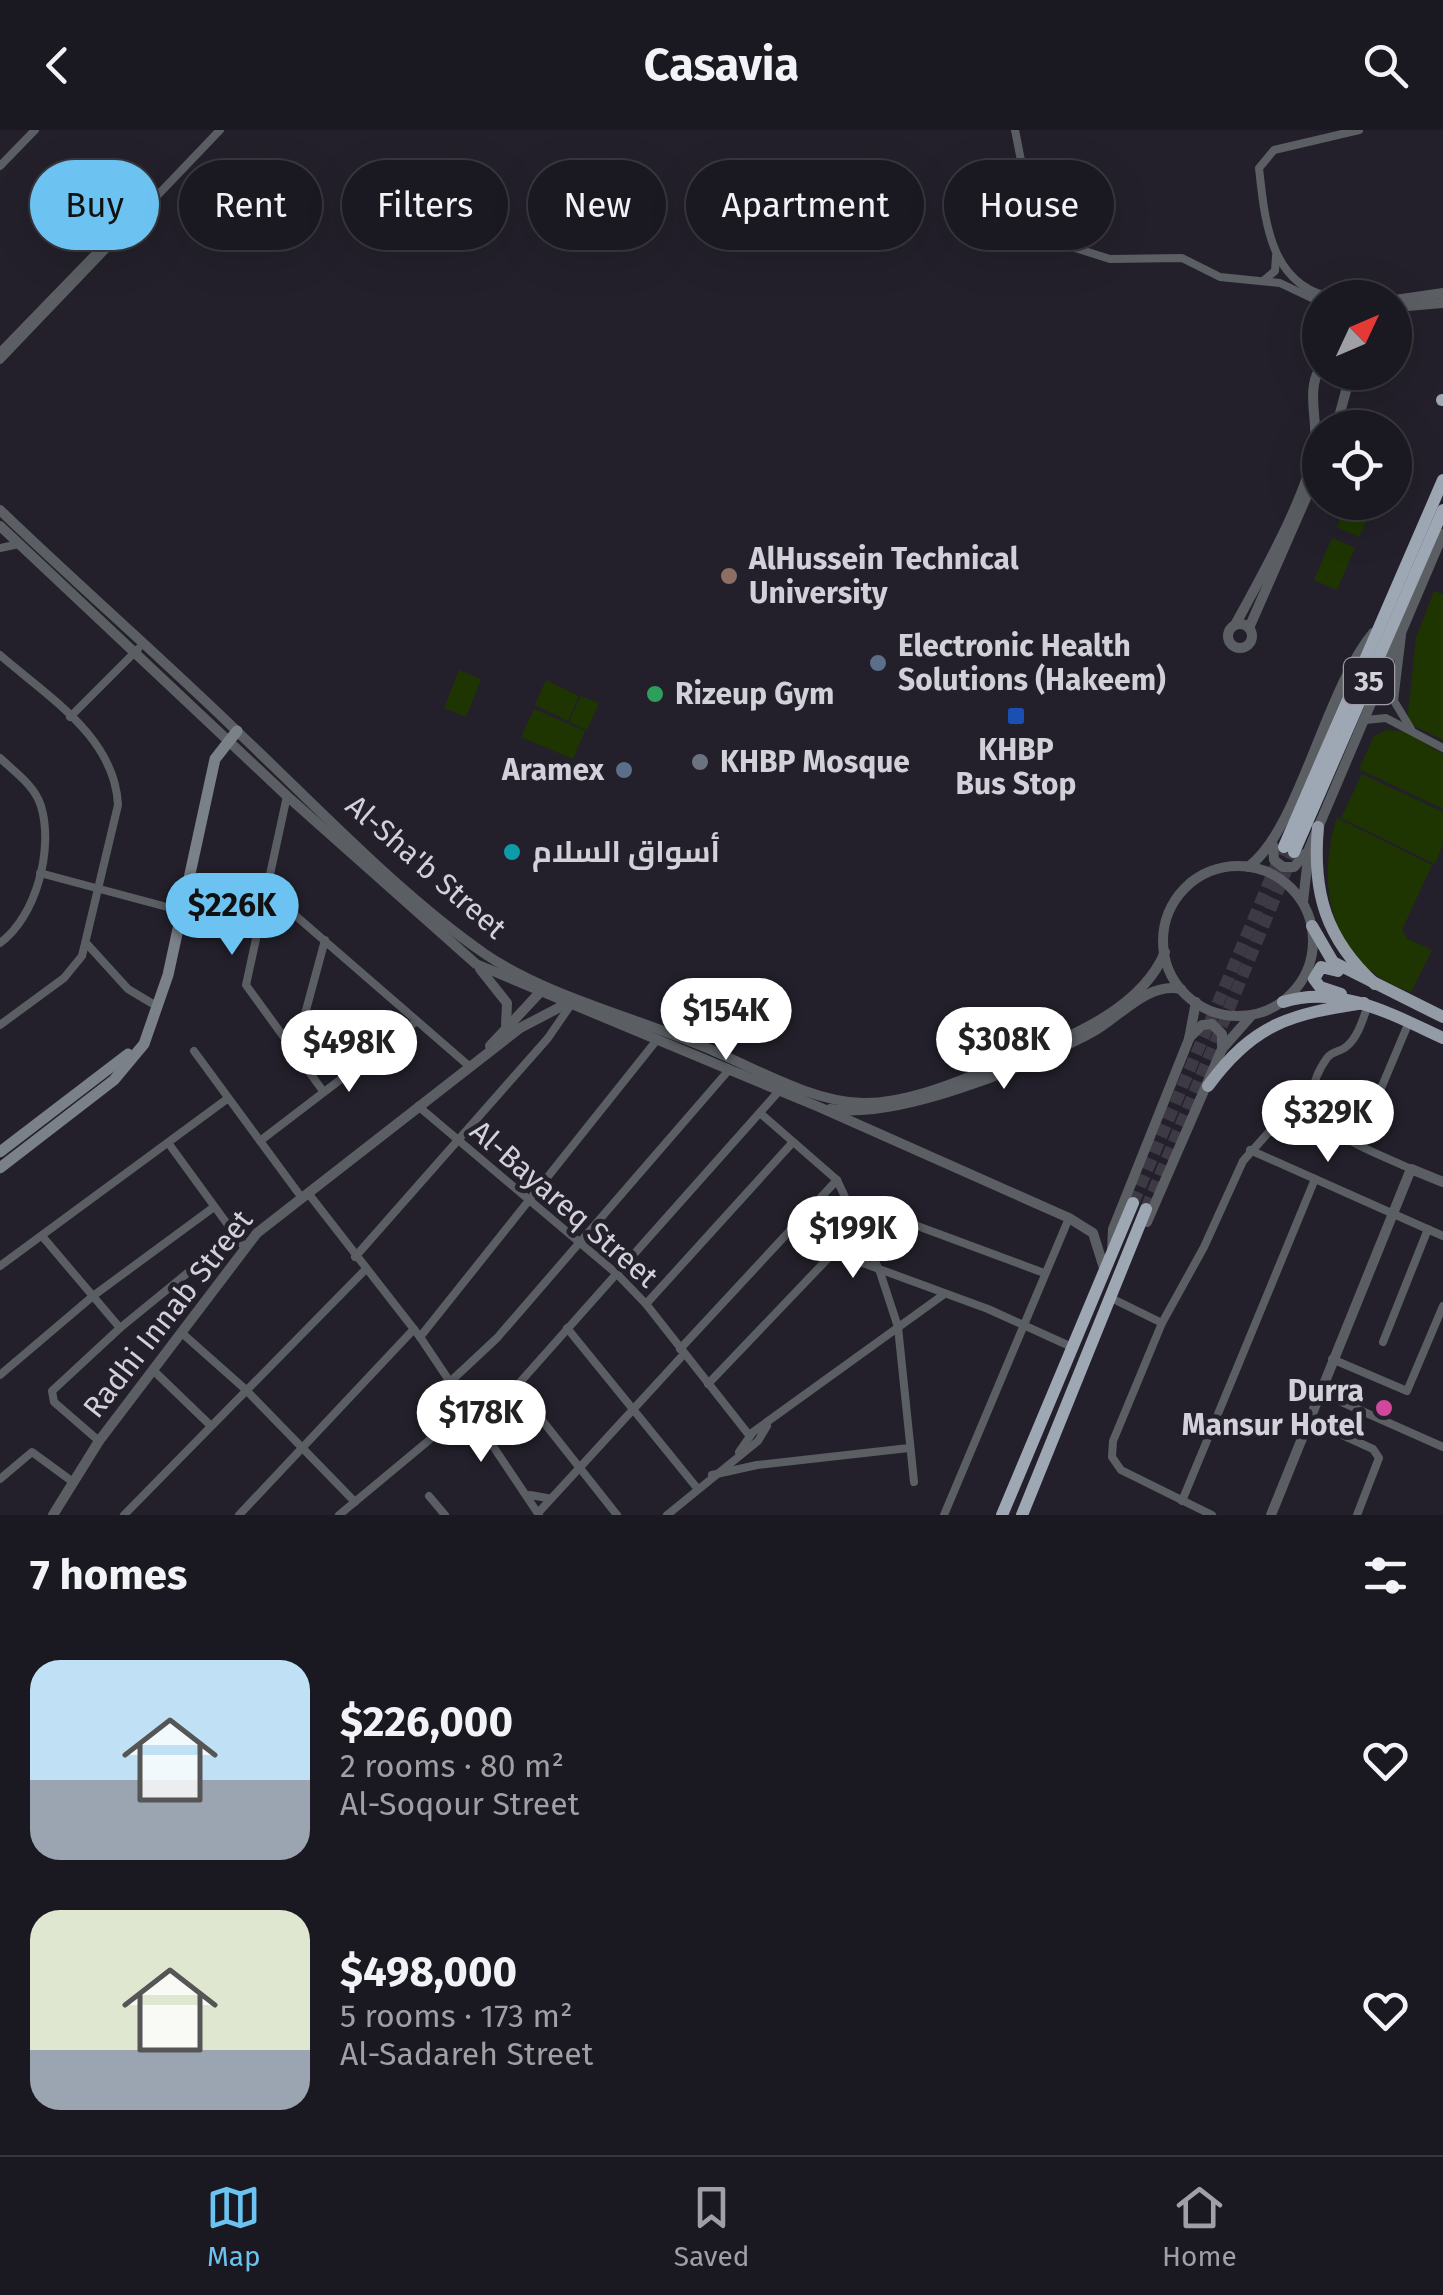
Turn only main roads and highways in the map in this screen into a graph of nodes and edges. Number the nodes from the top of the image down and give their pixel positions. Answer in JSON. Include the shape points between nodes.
{"nodes":[{"id":1,"x":1443,"y":480,"type":"edge"},
{"id":2,"x":1443,"y":510,"type":"edge"},
{"id":3,"x":1396,"y":631,"type":"junction"},
{"id":4,"x":1366,"y":717,"type":"road end"},
{"id":5,"x":233,"y":735,"type":"road end"},
{"id":6,"x":1318,"y":828,"type":"road end"},
{"id":7,"x":1312,"y":926,"type":"road end"},
{"id":8,"x":1375,"y":984,"type":"junction"},
{"id":9,"x":1400,"y":997,"type":"junction"},
{"id":10,"x":1283,"y":1002,"type":"road end"},
{"id":11,"x":1363,"y":1003,"type":"junction"},
{"id":12,"x":1443,"y":1017,"type":"edge"},
{"id":13,"x":145,"y":1037,"type":"junction"},
{"id":14,"x":1443,"y":1038,"type":"edge"},
{"id":15,"x":1208,"y":1086,"type":"road end"},
{"id":16,"x":0,"y":1152,"type":"edge"},
{"id":17,"x":0,"y":1168,"type":"edge"},
{"id":18,"x":1002,"y":1515,"type":"edge"},
{"id":19,"x":1022,"y":1515,"type":"edge"}],
"edges":[{"from":1,"to":3,"type":"highway","number":"35","via":[[1374,632],[1290,848]]},
{"from":2,"to":3,"type":"highway","number":"35"},
{"from":3,"to":4,"type":"highway"},
{"from":5,"to":13,"type":"main road","via":[[211,773],[159,1007]]},
{"from":6,"to":8,"type":"main road","via":[[1324,916],[1345,954]]},
{"from":7,"to":8,"type":"main road","via":[[1333,962]]},
{"from":8,"to":9,"type":"main road"},
{"from":9,"to":11,"type":"main road","via":[[1330,968],[1317,971],[1316,984]]},
{"from":9,"to":12,"type":"main road"},
{"from":10,"to":11,"type":"main road","via":[[1306,996]]},
{"from":11,"to":14,"type":"main road"},
{"from":11,"to":15,"type":"main road","via":[[1284,1018],[1246,1043]]},
{"from":13,"to":16,"type":"main road"},
{"from":13,"to":17,"type":"main road","via":[[114,1080]]},
{"from":18,"to":19,"type":"highway","via":[[1069,1346],[1140,1206],[1111,1298]]}]}
